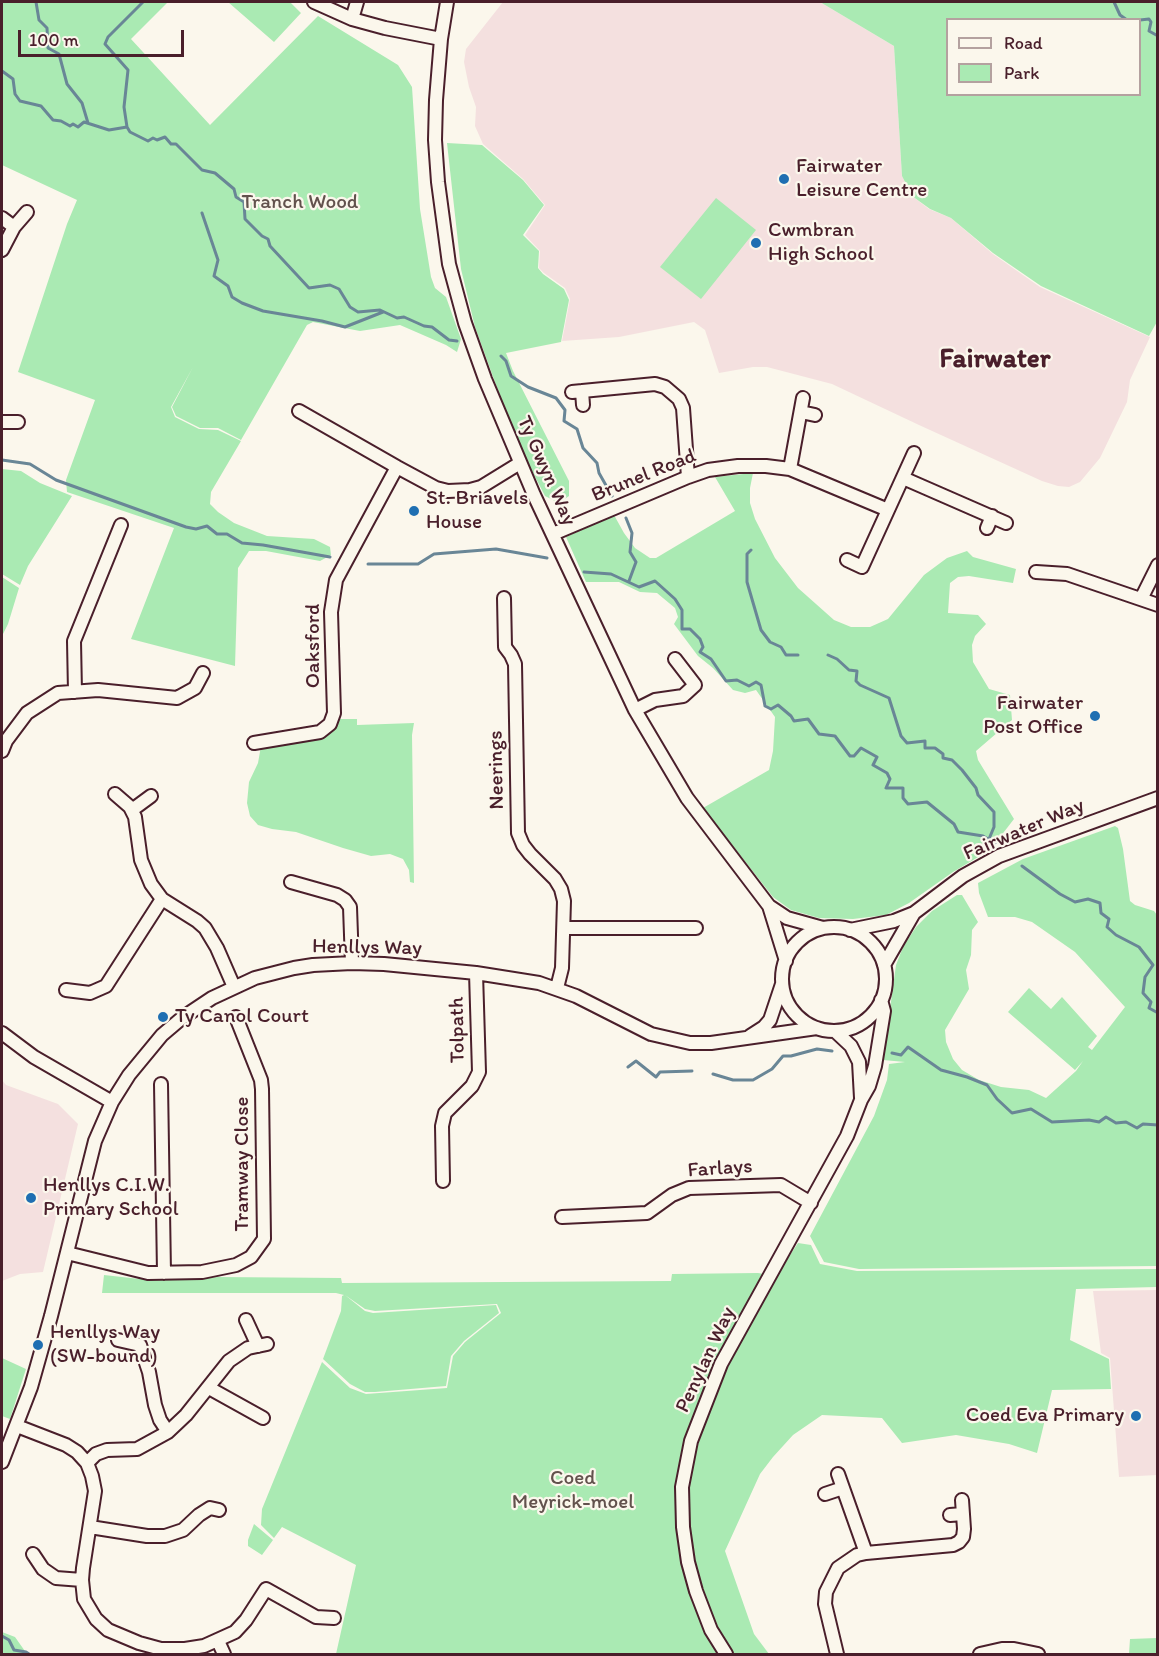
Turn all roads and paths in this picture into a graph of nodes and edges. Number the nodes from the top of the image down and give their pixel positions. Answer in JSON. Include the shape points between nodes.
{"nodes":[{"id":1,"x":314,"y":2,"type":"edge"},
{"id":2,"x":357,"y":2,"type":"edge"},
{"id":3,"x":447,"y":2,"type":"edge"},
{"id":4,"x":352,"y":19,"type":"junction"},
{"id":5,"x":441,"y":39,"type":"junction"},
{"id":6,"x":27,"y":212,"type":"dead end"},
{"id":7,"x":2,"y":218,"type":"edge"},
{"id":8,"x":14,"y":227,"type":"junction"},
{"id":9,"x":2,"y":250,"type":"edge"},
{"id":10,"x":803,"y":398,"type":"dead end"},
{"id":11,"x":583,"y":405,"type":"dead end"},
{"id":12,"x":299,"y":411,"type":"dead end"},
{"id":13,"x":801,"y":412,"type":"junction"},
{"id":14,"x":816,"y":415,"type":"dead end"},
{"id":15,"x":2,"y":422,"type":"edge"},
{"id":16,"x":18,"y":422,"type":"dead end"},
{"id":17,"x":914,"y":453,"type":"dead end"},
{"id":18,"x":520,"y":463,"type":"junction"},
{"id":19,"x":397,"y":467,"type":"junction"},
{"id":20,"x":790,"y":469,"type":"junction"},
{"id":21,"x":688,"y":477,"type":"junction"},
{"id":22,"x":903,"y":478,"type":"junction"},
{"id":23,"x":888,"y":510,"type":"junction"},
{"id":24,"x":1006,"y":522,"type":"dead end"},
{"id":25,"x":121,"y":525,"type":"dead end"},
{"id":26,"x":553,"y":534,"type":"junction"},
{"id":27,"x":847,"y":560,"type":"dead end"},
{"id":28,"x":1158,"y":565,"type":"edge"},
{"id":29,"x":1036,"y":572,"type":"dead end"},
{"id":30,"x":504,"y":598,"type":"dead end"},
{"id":31,"x":1141,"y":599,"type":"junction"},
{"id":32,"x":1158,"y":606,"type":"edge"},
{"id":33,"x":675,"y":659,"type":"dead end"},
{"id":34,"x":203,"y":673,"type":"dead end"},
{"id":35,"x":75,"y":692,"type":"junction"},
{"id":36,"x":635,"y":710,"type":"junction"},
{"id":37,"x":254,"y":743,"type":"dead end"},
{"id":38,"x":2,"y":750,"type":"edge"},
{"id":39,"x":115,"y":794,"type":"dead end"},
{"id":40,"x":151,"y":796,"type":"dead end"},
{"id":41,"x":1158,"y":798,"type":"edge"},
{"id":42,"x":132,"y":810,"type":"junction"},
{"id":43,"x":291,"y":882,"type":"dead end"},
{"id":44,"x":162,"y":899,"type":"junction"},
{"id":45,"x":769,"y":906,"type":"junction"},
{"id":46,"x":914,"y":913,"type":"junction"},
{"id":47,"x":564,"y":928,"type":"junction"},
{"id":48,"x":696,"y":928,"type":"dead end"},
{"id":49,"x":826,"y":929,"type":"junction"},
{"id":50,"x":850,"y":930,"type":"junction"},
{"id":51,"x":786,"y":961,"type":"junction"},
{"id":52,"x":352,"y":963,"type":"junction"},
{"id":53,"x":884,"y":965,"type":"junction"},
{"id":54,"x":477,"y":973,"type":"junction"},
{"id":55,"x":783,"y":984,"type":"junction"},
{"id":56,"x":234,"y":987,"type":"junction"},
{"id":57,"x":556,"y":988,"type":"junction"},
{"id":58,"x":66,"y":990,"type":"dead end"},
{"id":59,"x":881,"y":1000,"type":"junction"},
{"id":60,"x":236,"y":1017,"type":"dead end"},
{"id":61,"x":817,"y":1028,"type":"junction"},
{"id":62,"x":835,"y":1031,"type":"junction"},
{"id":63,"x":2,"y":1033,"type":"edge"},
{"id":64,"x":749,"y":1037,"type":"junction"},
{"id":65,"x":162,"y":1084,"type":"dead end"},
{"id":66,"x":861,"y":1100,"type":"junction"},
{"id":67,"x":112,"y":1102,"type":"junction"},
{"id":68,"x":443,"y":1181,"type":"dead end"},
{"id":69,"x":811,"y":1203,"type":"junction"},
{"id":70,"x":562,"y":1217,"type":"dead end"},
{"id":71,"x":67,"y":1253,"type":"junction"},
{"id":72,"x":164,"y":1273,"type":"junction"},
{"id":73,"x":246,"y":1320,"type":"dead end"},
{"id":74,"x":118,"y":1340,"type":"dead end"},
{"id":75,"x":209,"y":1388,"type":"junction"},
{"id":76,"x":263,"y":1418,"type":"dead end"},
{"id":77,"x":17,"y":1426,"type":"junction"},
{"id":78,"x":168,"y":1432,"type":"junction"},
{"id":79,"x":2,"y":1462,"type":"edge"},
{"id":80,"x":87,"y":1463,"type":"junction"},
{"id":81,"x":838,"y":1474,"type":"dead end"},
{"id":82,"x":843,"y":1488,"type":"junction"},
{"id":83,"x":825,"y":1494,"type":"dead end"},
{"id":84,"x":962,"y":1500,"type":"dead end"},
{"id":85,"x":219,"y":1510,"type":"dead end"},
{"id":86,"x":90,"y":1527,"type":"junction"},
{"id":87,"x":866,"y":1553,"type":"junction"},
{"id":88,"x":33,"y":1554,"type":"dead end"},
{"id":89,"x":82,"y":1580,"type":"junction"},
{"id":90,"x":334,"y":1618,"type":"dead end"},
{"id":91,"x":218,"y":1641,"type":"junction"},
{"id":92,"x":137,"y":1649,"type":"edge"},
{"id":93,"x":224,"y":1654,"type":"edge"},
{"id":94,"x":726,"y":1654,"type":"edge"},
{"id":95,"x":837,"y":1654,"type":"edge"},
{"id":96,"x":980,"y":1654,"type":"edge"},
{"id":97,"x":1038,"y":1654,"type":"edge"}],
"edges":[{"from":1,"to":4,"type":"street"},
{"from":2,"to":4,"type":"street"},
{"from":3,"to":5,"type":"street","name":"Ty Gwyn Way"},
{"from":4,"to":5,"type":"street"},
{"from":5,"to":18,"type":"street","name":"Ty Gwyn Way","via":[[435,140],[449,264],[465,323]]},
{"from":6,"to":8,"type":"street"},
{"from":7,"to":8,"type":"street"},
{"from":8,"to":9,"type":"street"},
{"from":10,"to":13,"type":"street"},
{"from":11,"to":21,"type":"street","via":[[577,392],[655,384],[665,387],[683,408]]},
{"from":12,"to":19,"type":"street"},
{"from":13,"to":14,"type":"street"},
{"from":13,"to":20,"type":"street"},
{"from":15,"to":16,"type":"street"},
{"from":17,"to":22,"type":"street"},
{"from":18,"to":19,"type":"street","via":[[481,486],[458,492],[436,488]]},
{"from":18,"to":26,"type":"street","name":"Ty Gwyn Way"},
{"from":19,"to":37,"type":"street","name":"Oaksford","via":[[336,580],[331,612],[334,713],[330,724],[320,732]]},
{"from":20,"to":21,"type":"street","name":"Brunel Road","via":[[728,466]]},
{"from":20,"to":23,"type":"street","name":"Brunel Road"},
{"from":21,"to":26,"type":"street","name":"Brunel Road"},
{"from":22,"to":23,"type":"street"},
{"from":22,"to":24,"type":"street","via":[[989,522]]},
{"from":23,"to":27,"type":"street","via":[[862,567]]},
{"from":25,"to":35,"type":"street","via":[[74,641]]},
{"from":26,"to":36,"type":"street","name":"Ty Gwyn Way"},
{"from":28,"to":31,"type":"street"},
{"from":29,"to":31,"type":"street","via":[[1067,574]]},
{"from":30,"to":47,"type":"street","name":"Neerings","via":[[505,647],[515,664],[518,833],[523,845],[561,889]]},
{"from":31,"to":32,"type":"street"},
{"from":33,"to":36,"type":"street","via":[[695,685],[683,696],[655,700]]},
{"from":34,"to":35,"type":"street","via":[[195,688],[177,698],[98,690]]},
{"from":35,"to":38,"type":"street","via":[[58,693],[27,713]]},
{"from":36,"to":45,"type":"street","name":"Ty Gwyn Way","via":[[687,798]]},
{"from":39,"to":42,"type":"street"},
{"from":40,"to":42,"type":"street"},
{"from":41,"to":46,"type":"street","name":"Fairwater Way","via":[[999,856],[963,876]]},
{"from":42,"to":44,"type":"street","via":[[145,873]]},
{"from":43,"to":52,"type":"street","via":[[345,900],[350,907]]},
{"from":44,"to":56,"type":"street","via":[[205,928]]},
{"from":44,"to":58,"type":"street","via":[[106,986],[90,993]]},
{"from":45,"to":49,"type":"street","name":"Ty Gwyn Way","via":[[787,918]]},
{"from":45,"to":51,"type":"street","name":"Ty Gwyn Way"},
{"from":46,"to":50,"type":"street","name":"Fairwater Way","via":[[878,926]]},
{"from":46,"to":53,"type":"street","name":"Fairwater Way"},
{"from":47,"to":48,"type":"street"},
{"from":47,"to":57,"type":"street","name":"Neerings","via":[[562,968]]},
{"from":49,"to":50,"type":"street"},
{"from":49,"to":51,"type":"street","via":[[802,939]]},
{"from":50,"to":53,"type":"street","via":[[875,947]]},
{"from":51,"to":55,"type":"street"},
{"from":52,"to":54,"type":"street","name":"Henllys Way"},
{"from":52,"to":56,"type":"street","name":"Henllys Way","via":[[313,964]]},
{"from":53,"to":59,"type":"street","via":[[886,985]]},
{"from":54,"to":57,"type":"street","name":"Henllys Way"},
{"from":54,"to":68,"type":"street","name":"Tolpath","via":[[479,1072],[472,1086],[445,1113]]},
{"from":55,"to":61,"type":"street","via":[[794,1012]]},
{"from":55,"to":64,"type":"street","via":[[770,1020]]},
{"from":56,"to":67,"type":"street","name":"Henllys Way","via":[[212,998],[162,1035]]},
{"from":57,"to":64,"type":"street","name":"Henllys Way","via":[[651,1034],[711,1043]]},
{"from":59,"to":62,"type":"street","via":[[866,1020]]},
{"from":59,"to":66,"type":"street","name":"Penylan Way","via":[[884,1011],[875,1066]]},
{"from":60,"to":72,"type":"street","name":"Tramway Close","via":[[261,1080],[264,1239],[251,1257],[236,1266]]},
{"from":61,"to":62,"type":"street"},
{"from":61,"to":64,"type":"street","name":"Henllys Way"},
{"from":62,"to":66,"type":"street","name":"Penylan Way","via":[[851,1046],[859,1062]]},
{"from":63,"to":67,"type":"street","via":[[33,1057]]},
{"from":65,"to":72,"type":"street"},
{"from":66,"to":69,"type":"street","name":"Penylan Way","via":[[848,1136]]},
{"from":67,"to":71,"type":"street","name":"Henllys Way","via":[[95,1142]]},
{"from":69,"to":70,"type":"street","name":"Farlays","via":[[781,1185],[689,1188],[647,1213]]},
{"from":69,"to":94,"type":"street","name":"Penylan Way","via":[[721,1364],[691,1441],[682,1487],[688,1562],[711,1630]]},
{"from":71,"to":72,"type":"street","name":"Tramway Close","via":[[123,1268]]},
{"from":71,"to":77,"type":"street","name":"Henllys Way","via":[[39,1361]]},
{"from":73,"to":75,"type":"street","via":[[262,1345],[248,1348],[229,1361]]},
{"from":74,"to":78,"type":"street","via":[[140,1345],[155,1406]]},
{"from":75,"to":76,"type":"street"},
{"from":75,"to":78,"type":"street"},
{"from":77,"to":79,"type":"street","name":"Henllys Way"},
{"from":77,"to":80,"type":"street","via":[[66,1445]]},
{"from":78,"to":80,"type":"street","via":[[137,1449],[96,1454]]},
{"from":80,"to":86,"type":"street","via":[[94,1491]]},
{"from":81,"to":82,"type":"street"},
{"from":82,"to":83,"type":"street"},
{"from":82,"to":87,"type":"street"},
{"from":84,"to":87,"type":"street","via":[[957,1514],[963,1537],[959,1542]]},
{"from":85,"to":86,"type":"street","via":[[210,1509],[183,1530],[165,1536]]},
{"from":86,"to":89,"type":"street"},
{"from":87,"to":95,"type":"street","via":[[838,1568],[826,1592],[825,1604]]},
{"from":88,"to":89,"type":"street","via":[[43,1569],[56,1578]]},
{"from":89,"to":92,"type":"street","via":[[84,1599],[96,1619]]},
{"from":90,"to":91,"type":"street","via":[[316,1617],[266,1589],[235,1632]]},
{"from":91,"to":92,"type":"street","via":[[185,1649]]},
{"from":91,"to":93,"type":"street"},
{"from":96,"to":97,"type":"street","via":[[1002,1649]]}]}
